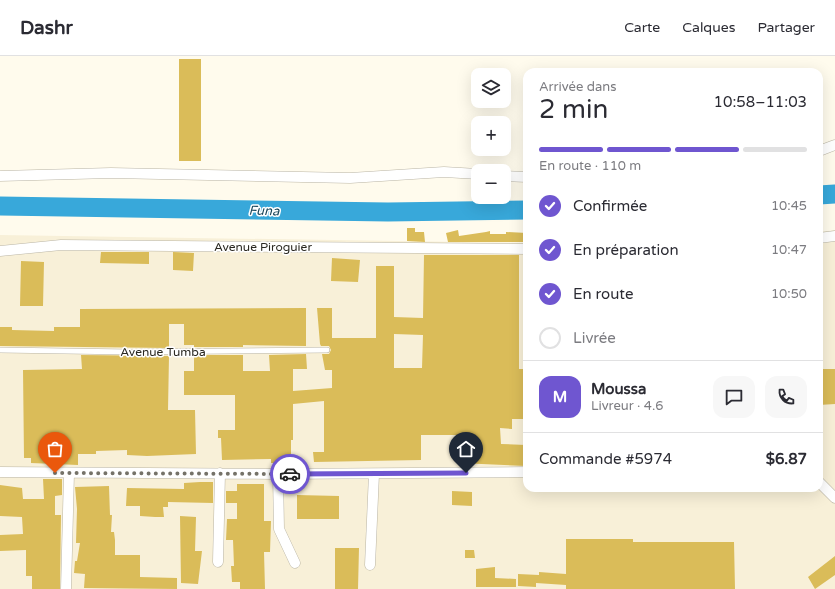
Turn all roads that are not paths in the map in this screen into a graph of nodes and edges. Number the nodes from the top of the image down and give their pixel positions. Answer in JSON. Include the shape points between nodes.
{"nodes":[{"id":1,"x":835,"y":145,"type":"edge"},
{"id":2,"x":823,"y":150,"type":"edge"},
{"id":3,"x":471,"y":174,"type":"edge"},
{"id":4,"x":0,"y":176,"type":"edge"},
{"id":5,"x":511,"y":176,"type":"edge"},
{"id":6,"x":523,"y":177,"type":"edge"},
{"id":7,"x":835,"y":236,"type":"edge"},
{"id":8,"x":823,"y":238,"type":"edge"},
{"id":9,"x":523,"y":249,"type":"edge"},
{"id":10,"x":0,"y":251,"type":"edge"},
{"id":11,"x":0,"y":350,"type":"edge"},
{"id":12,"x":327,"y":350,"type":"dead end"},
{"id":13,"x":0,"y":472,"type":"edge"},
{"id":14,"x":523,"y":472,"type":"edge"},
{"id":15,"x":69,"y":473,"type":"junction"},
{"id":16,"x":220,"y":473,"type":"junction"},
{"id":17,"x":278,"y":474,"type":"junction"},
{"id":18,"x":374,"y":474,"type":"junction"},
{"id":19,"x":823,"y":486,"type":"edge"},
{"id":20,"x":835,"y":498,"type":"edge"},
{"id":21,"x":218,"y":562,"type":"dead end"},
{"id":22,"x":295,"y":563,"type":"dead end"},
{"id":23,"x":370,"y":565,"type":"dead end"},
{"id":24,"x":66,"y":589,"type":"edge"}],
"edges":[{"from":1,"to":2,"type":"street"},
{"from":3,"to":4,"type":"street","via":[[444,172],[350,178],[111,173]]},
{"from":5,"to":6,"type":"street"},
{"from":7,"to":8,"type":"street"},
{"from":9,"to":10,"type":"street","name":"Avenue Piroguier","via":[[61,245]]},
{"from":11,"to":12,"type":"lane","name":"Avenue Tumba"},
{"from":13,"to":15,"type":"street"},
{"from":14,"to":18,"type":"street"},
{"from":15,"to":16,"type":"street"},
{"from":15,"to":24,"type":"street"},
{"from":16,"to":17,"type":"street"},
{"from":16,"to":21,"type":"street"},
{"from":17,"to":18,"type":"street"},
{"from":17,"to":22,"type":"street","via":[[279,529]]},
{"from":18,"to":23,"type":"street"},
{"from":19,"to":20,"type":"street"}]}
